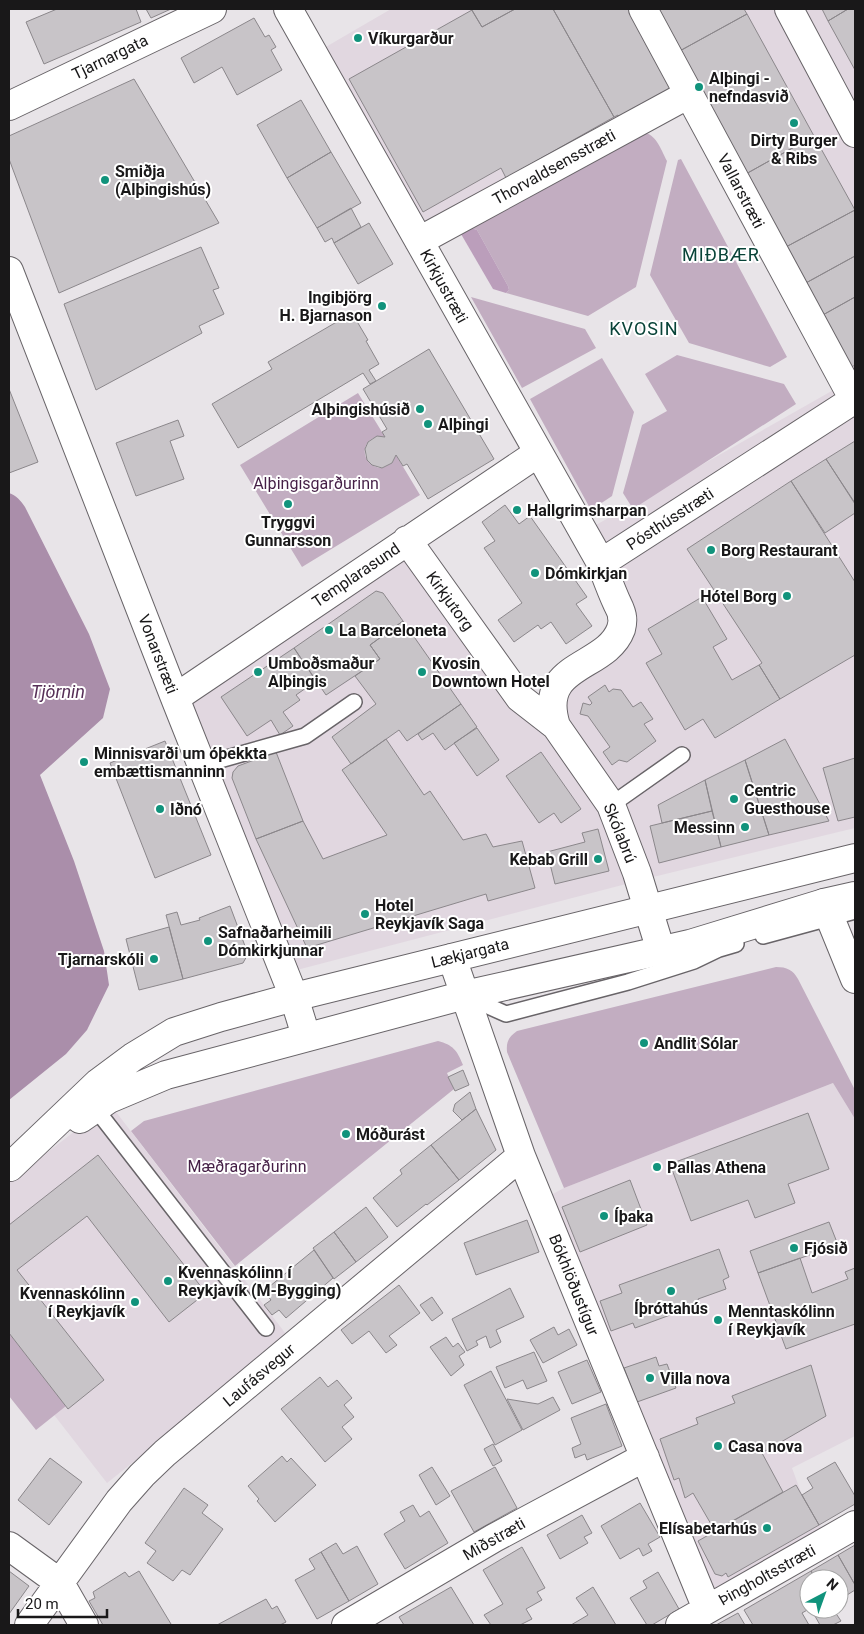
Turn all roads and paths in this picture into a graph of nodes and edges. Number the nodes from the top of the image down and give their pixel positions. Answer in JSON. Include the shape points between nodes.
{"nodes":[{"id":1,"x":212,"y":9,"type":"edge"},
{"id":2,"x":288,"y":9,"type":"edge"},
{"id":3,"x":643,"y":9,"type":"edge"},
{"id":4,"x":789,"y":9,"type":"edge"},
{"id":5,"x":689,"y":94,"type":"junction"},
{"id":6,"x":9,"y":106,"type":"edge"},
{"id":7,"x":855,"y":133,"type":"edge"},
{"id":8,"x":419,"y":241,"type":"junction"},
{"id":9,"x":9,"y":270,"type":"edge"},
{"id":10,"x":855,"y":399,"type":"edge"},
{"id":11,"x":538,"y":452,"type":"junction"},
{"id":12,"x":407,"y":540,"type":"junction"},
{"id":13,"x":601,"y":563,"type":"junction"},
{"id":14,"x":175,"y":698,"type":"junction"},
{"id":15,"x":354,"y":702,"type":"dead end"},
{"id":16,"x":556,"y":726,"type":"junction"},
{"id":17,"x":682,"y":755,"type":"dead end"},
{"id":18,"x":202,"y":765,"type":"junction"},
{"id":19,"x":611,"y":805,"type":"junction"},
{"id":20,"x":855,"y":858,"type":"edge"},
{"id":21,"x":855,"y":896,"type":"edge"},
{"id":22,"x":648,"y":909,"type":"junction"},
{"id":23,"x":836,"y":911,"type":"edge"},
{"id":24,"x":661,"y":951,"type":"junction"},
{"id":25,"x":452,"y":958,"type":"junction"},
{"id":26,"x":855,"y":979,"type":"edge"},
{"id":27,"x":465,"y":995,"type":"junction"},
{"id":28,"x":294,"y":997,"type":"junction"},
{"id":29,"x":306,"y":1036,"type":"junction"},
{"id":30,"x":101,"y":1097,"type":"junction"},
{"id":31,"x":521,"y":1156,"type":"junction"},
{"id":32,"x":10,"y":1168,"type":"edge"},
{"id":33,"x":266,"y":1328,"type":"dead end"},
{"id":34,"x":645,"y":1457,"type":"junction"},
{"id":35,"x":855,"y":1525,"type":"edge"},
{"id":36,"x":9,"y":1546,"type":"edge"},
{"id":37,"x":60,"y":1583,"type":"junction"},
{"id":38,"x":707,"y":1609,"type":"junction"},
{"id":39,"x":29,"y":1625,"type":"edge"},
{"id":40,"x":84,"y":1625,"type":"edge"},
{"id":41,"x":346,"y":1625,"type":"edge"},
{"id":42,"x":680,"y":1625,"type":"edge"}],
"edges":[{"from":1,"to":6,"type":"street","name":"Tjarnargata"},
{"from":2,"to":8,"type":"street","name":"Kirkjustræti"},
{"from":3,"to":5,"type":"street","name":"Vallarstræti"},
{"from":4,"to":7,"type":"street"},
{"from":5,"to":8,"type":"street","name":"Thorvaldsensstræti"},
{"from":5,"to":10,"type":"street","name":"Vallarstræti"},
{"from":8,"to":11,"type":"street","name":"Kirkjustræti"},
{"from":9,"to":14,"type":"street","name":"Vonarstræti"},
{"from":10,"to":13,"type":"street","name":"Pósthússtræti"},
{"from":11,"to":12,"type":"street","name":"Templarasund"},
{"from":11,"to":13,"type":"street","name":"Kirkjustræti"},
{"from":12,"to":14,"type":"street","name":"Templarasund"},
{"from":12,"to":16,"type":"street","name":"Kirkjutorg","via":[[520,698]]},
{"from":13,"to":16,"type":"street","via":[[623,618],[621,627],[608,647],[558,684],[552,704]]},
{"from":14,"to":18,"type":"street","name":"Vonarstræti"},
{"from":15,"to":18,"type":"lane","via":[[305,736]]},
{"from":16,"to":19,"type":"street","name":"Skólabrú"},
{"from":17,"to":19,"type":"lane"},
{"from":18,"to":28,"type":"street","name":"Vonarstræti"},
{"from":19,"to":22,"type":"street","name":"Skólabrú"},
{"from":20,"to":22,"type":"street","name":"Lækjargata"},
{"from":21,"to":23,"type":"street"},
{"from":22,"to":24,"type":"street","name":"Skólabrú"},
{"from":22,"to":25,"type":"street","name":"Lækjargata"},
{"from":23,"to":24,"type":"street"},
{"from":23,"to":26,"type":"street"},
{"from":23,"to":27,"type":"lane","via":[[628,982],[506,1014]]},
{"from":24,"to":27,"type":"street"},
{"from":25,"to":27,"type":"street","name":"Bókhlöðustígur"},
{"from":25,"to":28,"type":"street","name":"Lækjargata"},
{"from":27,"to":29,"type":"street"},
{"from":27,"to":31,"type":"street","name":"Bókhlöðustígur"},
{"from":28,"to":29,"type":"street","name":"Vonarstræti"},
{"from":28,"to":30,"type":"street","name":"Lækjargata","via":[[174,1032],[133,1057]]},
{"from":29,"to":30,"type":"street","via":[[166,1075]]},
{"from":30,"to":32,"type":"street"},
{"from":30,"to":33,"type":"lane"},
{"from":31,"to":34,"type":"street","name":"Bókhlöðustígur"},
{"from":31,"to":37,"type":"street","name":"Laufásvegur","via":[[165,1453],[119,1501]]},
{"from":34,"to":38,"type":"street","name":"Bókhlöðustígur"},
{"from":34,"to":41,"type":"street","name":"Miðstræti","via":[[494,1538]]},
{"from":35,"to":38,"type":"street","name":"Þingholtsstræti"},
{"from":36,"to":37,"type":"street"},
{"from":37,"to":39,"type":"street","name":"Laufásvegur"},
{"from":37,"to":40,"type":"street"},
{"from":38,"to":42,"type":"street","name":"Þingholtsstræti"}]}
